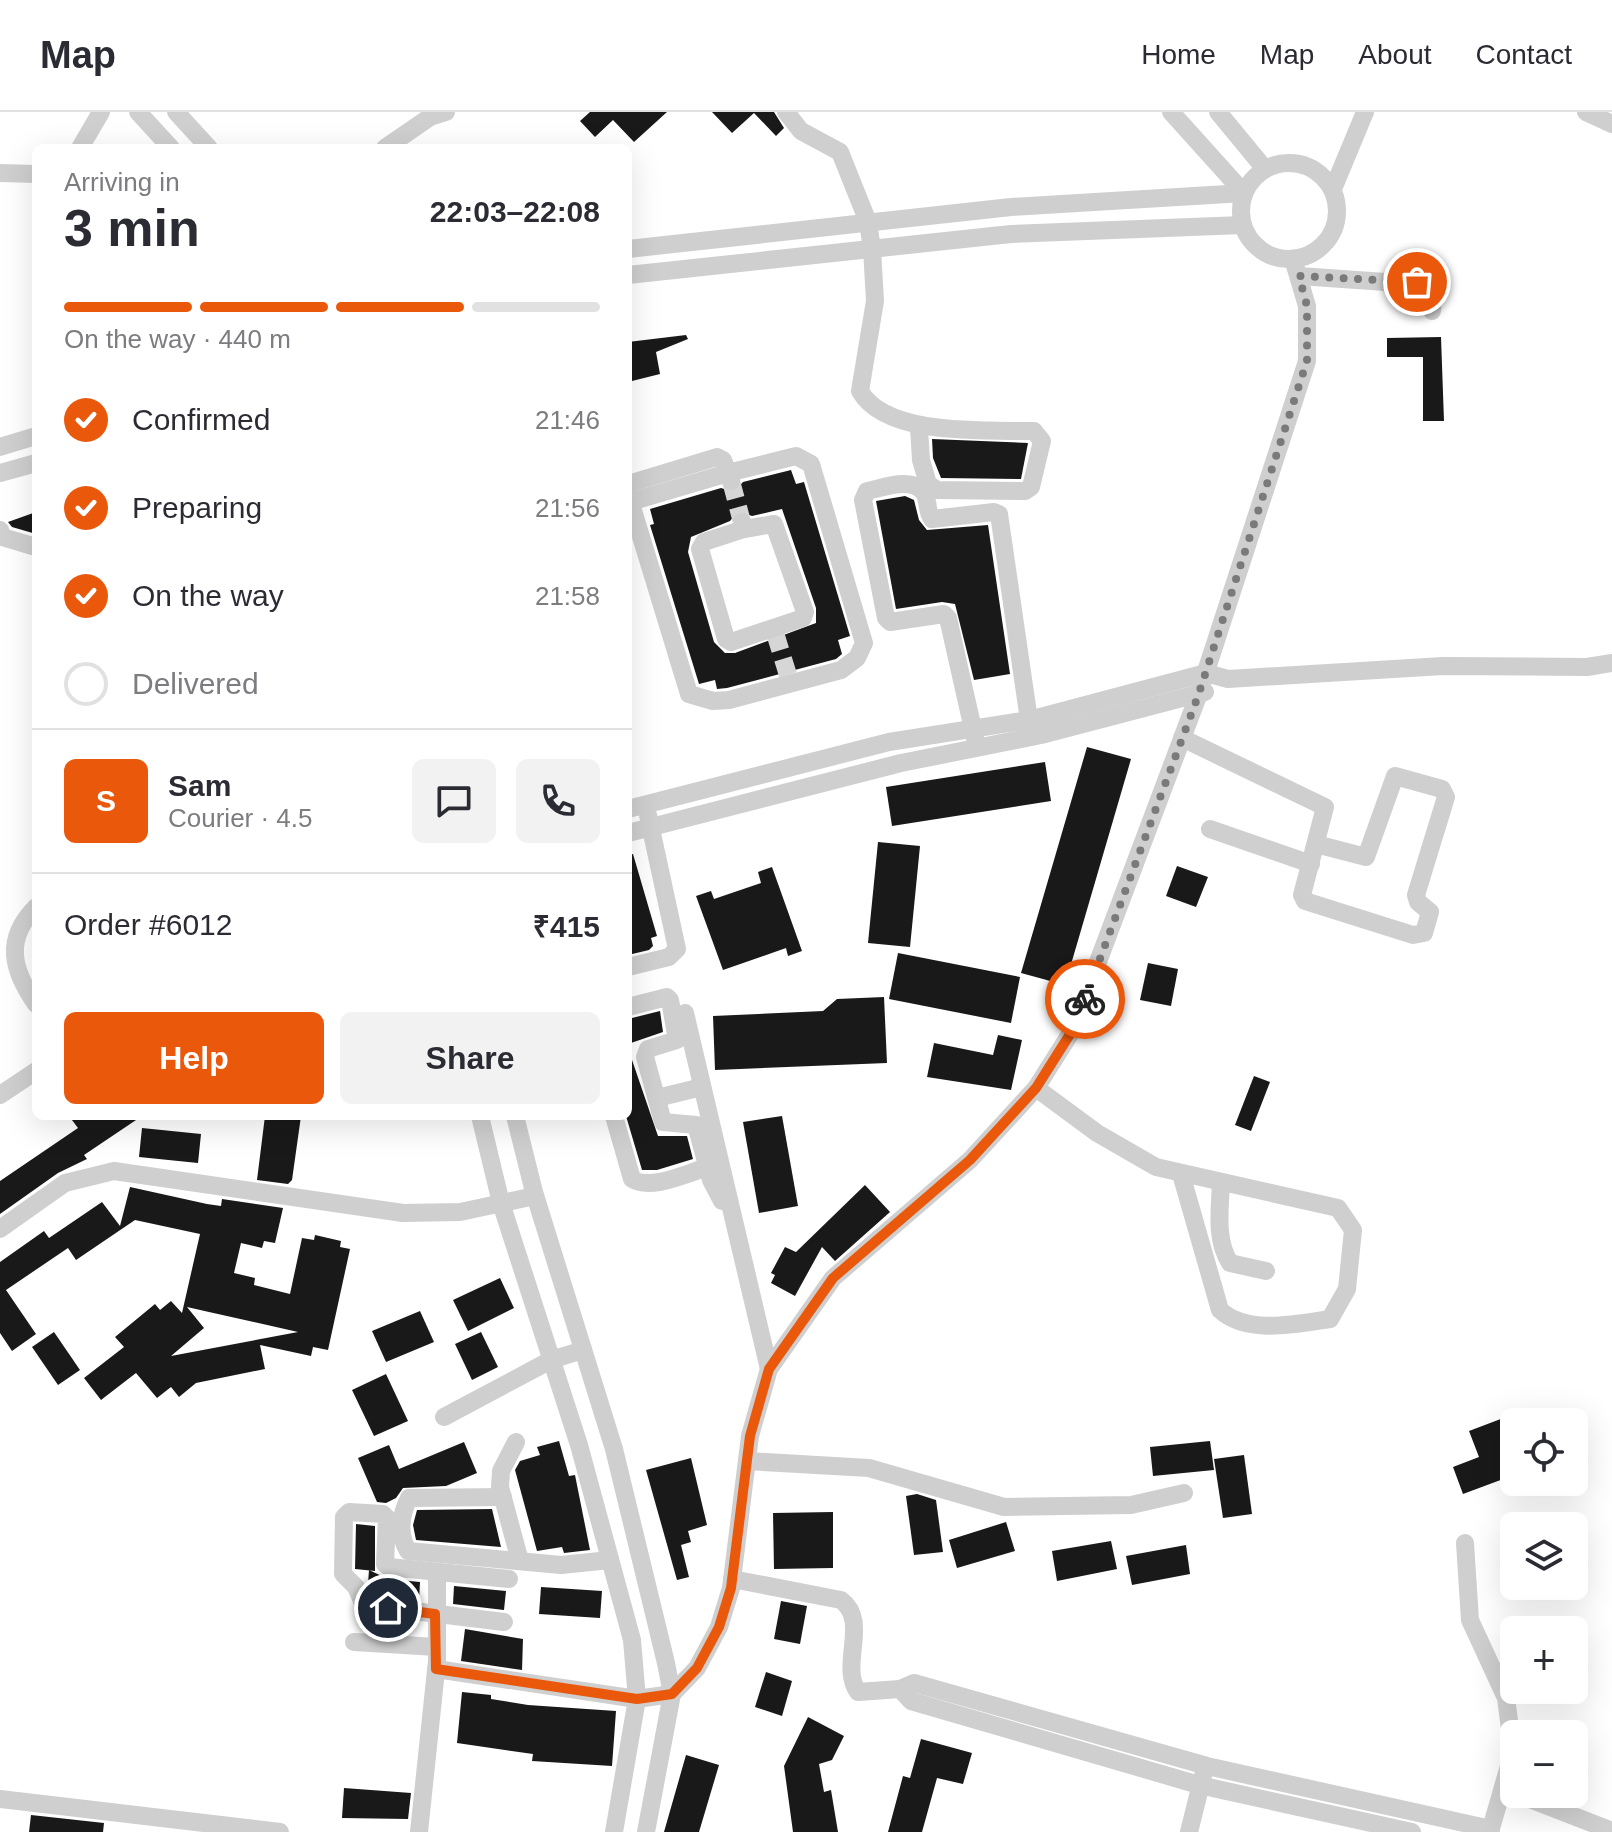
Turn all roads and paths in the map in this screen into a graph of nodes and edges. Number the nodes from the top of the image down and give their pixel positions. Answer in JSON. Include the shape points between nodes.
{"nodes":[{"id":1,"x":101,"y":112,"type":"edge"},
{"id":2,"x":138,"y":112,"type":"edge"},
{"id":3,"x":176,"y":112,"type":"edge"},
{"id":4,"x":446,"y":112,"type":"edge"},
{"id":5,"x":786,"y":112,"type":"edge"},
{"id":6,"x":1171,"y":112,"type":"edge"},
{"id":7,"x":1218,"y":112,"type":"edge"},
{"id":8,"x":1365,"y":112,"type":"edge"},
{"id":9,"x":1586,"y":112,"type":"edge"},
{"id":10,"x":1612,"y":124,"type":"edge"},
{"id":11,"x":82,"y":144,"type":"edge"},
{"id":12,"x":167,"y":144,"type":"edge"},
{"id":13,"x":205,"y":144,"type":"edge"},
{"id":14,"x":391,"y":144,"type":"edge"},
{"id":15,"x":1265,"y":169,"type":"junction"},
{"id":16,"x":0,"y":173,"type":"edge"},
{"id":17,"x":32,"y":174,"type":"edge"},
{"id":18,"x":1333,"y":189,"type":"junction"},
{"id":19,"x":1244,"y":193,"type":"junction"},
{"id":20,"x":868,"y":222,"type":"junction"},
{"id":21,"x":1243,"y":225,"type":"junction"},
{"id":22,"x":632,"y":249,"type":"edge"},
{"id":23,"x":872,"y":249,"type":"junction"},
{"id":24,"x":1296,"y":268,"type":"junction"},
{"id":25,"x":632,"y":275,"type":"edge"},
{"id":26,"x":1432,"y":311,"type":"dead end"},
{"id":27,"x":919,"y":428,"type":"junction"},
{"id":28,"x":32,"y":437,"type":"edge"},
{"id":29,"x":0,"y":447,"type":"edge"},
{"id":30,"x":32,"y":464,"type":"edge"},
{"id":31,"x":0,"y":473,"type":"edge"},
{"id":32,"x":632,"y":492,"type":"edge"},
{"id":33,"x":632,"y":503,"type":"edge"},
{"id":34,"x":0,"y":530,"type":"edge"},
{"id":35,"x":32,"y":546,"type":"edge"},
{"id":36,"x":774,"y":630,"type":"joint"},
{"id":37,"x":1612,"y":663,"type":"edge"},
{"id":38,"x":1206,"y":673,"type":"junction"},
{"id":39,"x":1228,"y":679,"type":"junction"},
{"id":40,"x":1198,"y":696,"type":"junction"},
{"id":41,"x":1029,"y":720,"type":"junction"},
{"id":42,"x":974,"y":728,"type":"junction"},
{"id":43,"x":1182,"y":738,"type":"junction"},
{"id":44,"x":977,"y":747,"type":"junction"},
{"id":45,"x":633,"y":804,"type":"edge"},
{"id":46,"x":651,"y":827,"type":"junction"},
{"id":47,"x":1210,"y":829,"type":"dead end"},
{"id":48,"x":632,"y":832,"type":"edge"},
{"id":49,"x":1316,"y":844,"type":"junction"},
{"id":50,"x":1311,"y":864,"type":"junction"},
{"id":51,"x":32,"y":913,"type":"edge"},
{"id":52,"x":632,"y":966,"type":"edge"},
{"id":53,"x":32,"y":998,"type":"edge"},
{"id":54,"x":632,"y":1006,"type":"edge"},
{"id":55,"x":685,"y":1013,"type":"dead end"},
{"id":56,"x":32,"y":1074,"type":"edge"},
{"id":57,"x":702,"y":1087,"type":"junction"},
{"id":58,"x":1036,"y":1088,"type":"junction"},
{"id":59,"x":0,"y":1095,"type":"edge"},
{"id":60,"x":657,"y":1098,"type":"junction"},
{"id":61,"x":481,"y":1120,"type":"edge"},
{"id":62,"x":516,"y":1120,"type":"edge"},
{"id":63,"x":615,"y":1120,"type":"edge"},
{"id":64,"x":708,"y":1167,"type":"junction"},
{"id":65,"x":1181,"y":1174,"type":"junction"},
{"id":66,"x":1221,"y":1182,"type":"junction"},
{"id":67,"x":535,"y":1196,"type":"junction"},
{"id":68,"x":501,"y":1203,"type":"junction"},
{"id":69,"x":731,"y":1207,"type":"junction"},
{"id":70,"x":0,"y":1229,"type":"edge"},
{"id":71,"x":1266,"y":1271,"type":"dead end"},
{"id":72,"x":583,"y":1350,"type":"junction"},
{"id":73,"x":551,"y":1360,"type":"junction"},
{"id":74,"x":769,"y":1369,"type":"junction"},
{"id":75,"x":444,"y":1417,"type":"dead end"},
{"id":76,"x":516,"y":1442,"type":"dead end"},
{"id":77,"x":747,"y":1461,"type":"junction"},
{"id":78,"x":1184,"y":1493,"type":"dead end"},
{"id":79,"x":503,"y":1497,"type":"junction"},
{"id":80,"x":1465,"y":1543,"type":"dead end"},
{"id":81,"x":610,"y":1560,"type":"junction"},
{"id":82,"x":520,"y":1561,"type":"junction"},
{"id":83,"x":437,"y":1572,"type":"junction"},
{"id":84,"x":509,"y":1579,"type":"dead end"},
{"id":85,"x":732,"y":1579,"type":"junction"},
{"id":86,"x":647,"y":1585,"type":"junction"},
{"id":87,"x":619,"y":1593,"type":"junction"},
{"id":88,"x":435,"y":1614,"type":"junction"},
{"id":89,"x":504,"y":1622,"type":"dead end"},
{"id":90,"x":354,"y":1642,"type":"dead end"},
{"id":91,"x":436,"y":1647,"type":"junction"},
{"id":92,"x":436,"y":1669,"type":"junction"},
{"id":93,"x":900,"y":1689,"type":"junction"},
{"id":94,"x":672,"y":1694,"type":"junction"},
{"id":95,"x":637,"y":1699,"type":"junction"},
{"id":96,"x":1509,"y":1720,"type":"edge"},
{"id":97,"x":1207,"y":1766,"type":"junction"},
{"id":98,"x":1199,"y":1785,"type":"junction"},
{"id":99,"x":0,"y":1799,"type":"edge"},
{"id":100,"x":1503,"y":1808,"type":"edge"},
{"id":101,"x":1553,"y":1808,"type":"edge"},
{"id":102,"x":1491,"y":1830,"type":"edge"},
{"id":103,"x":1612,"y":1831,"type":"edge"},
{"id":104,"x":280,"y":1832,"type":"edge"},
{"id":105,"x":419,"y":1832,"type":"edge"},
{"id":106,"x":614,"y":1832,"type":"edge"},
{"id":107,"x":646,"y":1832,"type":"edge"},
{"id":108,"x":1189,"y":1832,"type":"edge"},
{"id":109,"x":1412,"y":1832,"type":"edge"}],
"edges":[{"from":1,"to":11,"type":"street"},
{"from":2,"to":12,"type":"street"},
{"from":3,"to":13,"type":"street"},
{"from":4,"to":14,"type":"street"},
{"from":5,"to":20,"type":"street","via":[[801,131],[840,152]]},
{"from":6,"to":19,"type":"street"},
{"from":7,"to":15,"type":"street"},
{"from":8,"to":18,"type":"street"},
{"from":9,"to":10,"type":"street"},
{"from":15,"to":18,"type":"street","via":[[1296,163],[1311,168]]},
{"from":15,"to":19,"type":"street"},
{"from":16,"to":17,"type":"street"},
{"from":18,"to":24,"type":"street","via":[[1337,204],[1331,234]]},
{"from":19,"to":20,"type":"street"},
{"from":19,"to":21,"type":"street"},
{"from":20,"to":22,"type":"street"},
{"from":20,"to":23,"type":"street"},
{"from":21,"to":23,"type":"street","via":[[1011,234]]},
{"from":21,"to":24,"type":"street","via":[[1262,250]]},
{"from":23,"to":25,"type":"street"},
{"from":23,"to":27,"type":"street","via":[[875,301],[860,391],[866,401]]},
{"from":24,"to":26,"type":"street","via":[[1417,282],[1434,289]]},
{"from":24,"to":38,"type":"street","via":[[1307,306],[1307,361]]},
{"from":27,"to":27,"type":"street","via":[[921,460],[928,484],[937,490],[1031,487],[1042,441],[1034,431]]},
{"from":28,"to":29,"type":"street"},
{"from":30,"to":31,"type":"street"},
{"from":32,"to":33,"type":"street","via":[[717,457],[729,477],[796,456],[811,464],[864,643],[857,658],[841,670],[789,679],[729,700],[689,694]]},
{"from":34,"to":35,"type":"street","via":[[2,537]]},
{"from":36,"to":36,"type":"street","via":[[803,618],[805,612],[774,524],[743,526],[704,542],[700,549],[726,639]]},
{"from":37,"to":39,"type":"street","via":[[1443,666]]},
{"from":38,"to":39,"type":"street"},
{"from":38,"to":40,"type":"street"},
{"from":38,"to":41,"type":"street"},
{"from":39,"to":40,"type":"street"},
{"from":40,"to":43,"type":"street"},
{"from":40,"to":44,"type":"street"},
{"from":41,"to":42,"type":"street"},
{"from":41,"to":42,"type":"street","via":[[999,514],[932,519],[925,494],[915,486],[867,491],[863,500],[886,618],[948,618]]},
{"from":42,"to":44,"type":"street"},
{"from":42,"to":45,"type":"street","via":[[889,742]]},
{"from":43,"to":49,"type":"street","via":[[1321,803],[1325,813]]},
{"from":43,"to":58,"type":"street","via":[[1072,1031]]},
{"from":44,"to":46,"type":"street"},
{"from":45,"to":46,"type":"street"},
{"from":46,"to":48,"type":"street"},
{"from":46,"to":52,"type":"street","via":[[677,949],[669,957]]},
{"from":47,"to":50,"type":"street"},
{"from":49,"to":50,"type":"street"},
{"from":49,"to":50,"type":"street","via":[[1368,856],[1395,776],[1445,792],[1416,895],[1430,912],[1420,935],[1305,901]]},
{"from":51,"to":53,"type":"street","via":[[14,938],[12,953]]},
{"from":54,"to":60,"type":"street","via":[[670,1000],[677,1040],[648,1049],[645,1057]]},
{"from":55,"to":57,"type":"street"},
{"from":56,"to":59,"type":"street"},
{"from":57,"to":60,"type":"street"},
{"from":57,"to":69,"type":"street"},
{"from":58,"to":65,"type":"street","via":[[1109,1140],[1156,1167]]},
{"from":58,"to":74,"type":"street","via":[[970,1160],[833,1278]]},
{"from":60,"to":64,"type":"street","via":[[663,1122],[696,1125]]},
{"from":61,"to":68,"type":"street"},
{"from":62,"to":67,"type":"street"},
{"from":63,"to":64,"type":"street","via":[[637,1182]]},
{"from":64,"to":69,"type":"street","via":[[719,1199]]},
{"from":65,"to":66,"type":"street"},
{"from":65,"to":66,"type":"street","via":[[1220,1310],[1233,1322],[1287,1325],[1330,1319],[1347,1289],[1353,1230],[1338,1208]]},
{"from":66,"to":71,"type":"street","via":[[1220,1240],[1225,1255],[1230,1263]]},
{"from":67,"to":68,"type":"street"},
{"from":67,"to":72,"type":"street"},
{"from":68,"to":70,"type":"street","via":[[460,1212],[403,1213],[114,1171],[65,1183]]},
{"from":68,"to":73,"type":"street"},
{"from":69,"to":74,"type":"street"},
{"from":72,"to":73,"type":"street"},
{"from":72,"to":86,"type":"street"},
{"from":73,"to":75,"type":"street"},
{"from":73,"to":81,"type":"street"},
{"from":74,"to":77,"type":"street"},
{"from":76,"to":79,"type":"street","via":[[501,1471]]},
{"from":77,"to":78,"type":"street","via":[[869,1468],[1004,1507],[1131,1505]]},
{"from":77,"to":85,"type":"street"},
{"from":79,"to":82,"type":"street"},
{"from":79,"to":82,"type":"street","via":[[409,1498],[402,1511],[401,1539],[408,1551]]},
{"from":80,"to":96,"type":"street","via":[[1470,1620],[1506,1698]]},
{"from":81,"to":82,"type":"street","via":[[561,1565]]},
{"from":81,"to":87,"type":"street"},
{"from":83,"to":84,"type":"street"},
{"from":83,"to":88,"type":"street"},
{"from":83,"to":88,"type":"street","via":[[385,1564],[383,1514],[349,1512],[344,1517],[343,1574],[356,1587],[361,1603]]},
{"from":85,"to":93,"type":"street","via":[[841,1600],[854,1618],[851,1683],[858,1692]]},
{"from":85,"to":94,"type":"street","via":[[719,1627],[697,1668]]},
{"from":86,"to":87,"type":"street"},
{"from":86,"to":94,"type":"street"},
{"from":87,"to":95,"type":"street","via":[[632,1640]]},
{"from":88,"to":89,"type":"street"},
{"from":88,"to":91,"type":"street"},
{"from":90,"to":91,"type":"street"},
{"from":91,"to":92,"type":"street"},
{"from":92,"to":95,"type":"street"},
{"from":92,"to":105,"type":"street"},
{"from":93,"to":97,"type":"street","via":[[914,1683]]},
{"from":93,"to":98,"type":"street","via":[[911,1701]]},
{"from":94,"to":95,"type":"street"},
{"from":94,"to":107,"type":"street"},
{"from":95,"to":106,"type":"street"},
{"from":97,"to":98,"type":"street"},
{"from":97,"to":102,"type":"street"},
{"from":98,"to":108,"type":"street"},
{"from":98,"to":109,"type":"street"},
{"from":99,"to":104,"type":"street"},
{"from":100,"to":102,"type":"street"},
{"from":101,"to":103,"type":"street"}]}
